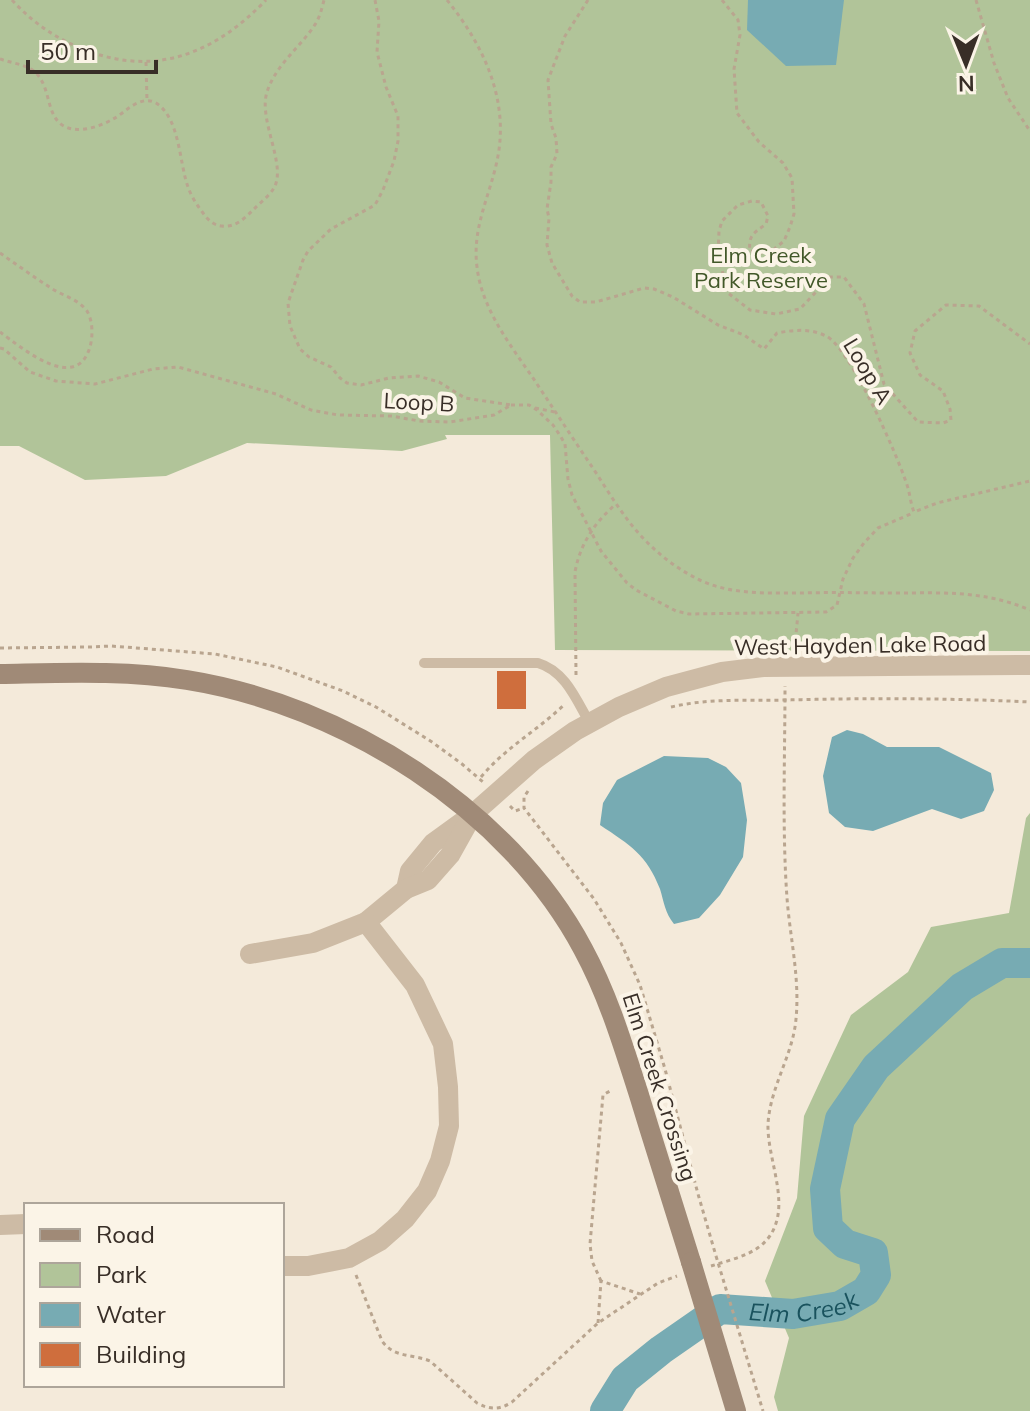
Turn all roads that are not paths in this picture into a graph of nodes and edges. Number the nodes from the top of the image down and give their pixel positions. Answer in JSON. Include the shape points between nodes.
{"nodes":[{"id":1,"x":424,"y":663,"type":"dead end"},
{"id":2,"x":1030,"y":665,"type":"edge"},
{"id":3,"x":0,"y":674,"type":"edge"},
{"id":4,"x":589,"y":722,"type":"junction"},
{"id":5,"x":473,"y":814,"type":"junction"},
{"id":6,"x":366,"y":922,"type":"junction"},
{"id":7,"x":250,"y":954,"type":"dead end"},
{"id":8,"x":24,"y":1224,"type":"edge"},
{"id":9,"x":0,"y":1225,"type":"edge"},
{"id":10,"x":284,"y":1266,"type":"edge"},
{"id":11,"x":736,"y":1411,"type":"edge"}],
"edges":[{"from":1,"to":4,"type":"lane","via":[[549,666]]},
{"from":2,"to":4,"type":"street","name":"West Hayden Lake Road","via":[[742,669],[644,695]]},
{"from":3,"to":5,"type":"main road","via":[[130,674],[246,693],[361,739]]},
{"from":4,"to":5,"type":"street","name":"West Hayden Lake Road","via":[[534,760]]},
{"from":5,"to":6,"type":"street","name":"West Hayden Lake Road","via":[[433,843],[410,871],[406,889]]},
{"from":5,"to":11,"type":"main road","name":"Elm Creek Crossing","bridge":true,"via":[[548,892],[596,975]]},
{"from":6,"to":7,"type":"street","via":[[313,943]]},
{"from":6,"to":10,"type":"street","via":[[415,985],[443,1044],[449,1126],[427,1191],[380,1241],[349,1258]]},
{"from":8,"to":9,"type":"street"}]}
